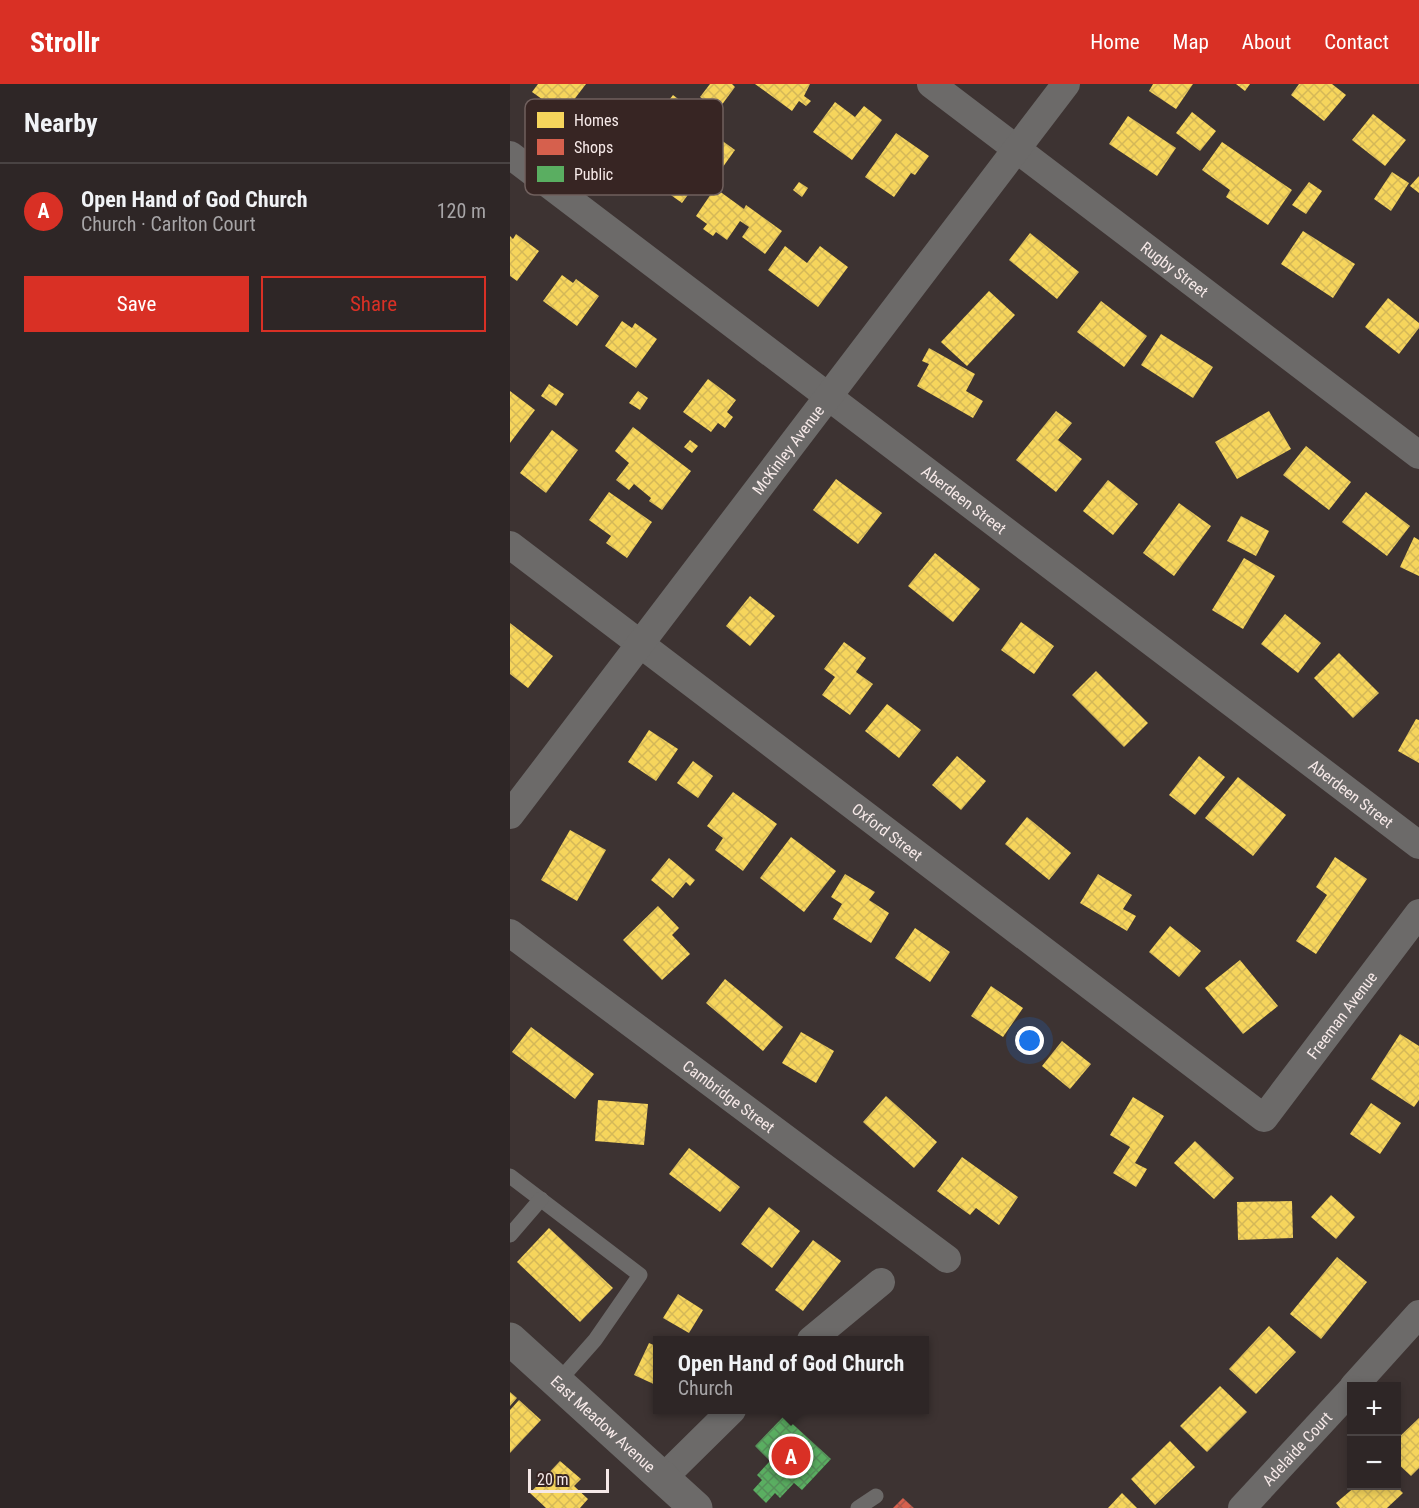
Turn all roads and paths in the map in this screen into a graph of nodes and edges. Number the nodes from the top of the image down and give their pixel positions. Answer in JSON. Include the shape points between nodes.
{"nodes":[{"id":1,"x":931,"y":84,"type":"edge"},
{"id":2,"x":1065,"y":84,"type":"edge"},
{"id":3,"x":1016,"y":149,"type":"junction"},
{"id":4,"x":510,"y":155,"type":"edge"},
{"id":5,"x":525,"y":166,"type":"edge"},
{"id":6,"x":563,"y":195,"type":"edge"},
{"id":7,"x":828,"y":397,"type":"junction"},
{"id":8,"x":1419,"y":455,"type":"edge"},
{"id":9,"x":510,"y":545,"type":"edge"},
{"id":10,"x":639,"y":643,"type":"junction"},
{"id":11,"x":510,"y":815,"type":"edge"},
{"id":12,"x":1419,"y":845,"type":"edge"},
{"id":13,"x":1419,"y":913,"type":"edge"},
{"id":14,"x":510,"y":933,"type":"edge"},
{"id":15,"x":1264,"y":1118,"type":"joint"},
{"id":16,"x":510,"y":1176,"type":"edge"},
{"id":17,"x":541,"y":1199,"type":"junction"},
{"id":18,"x":510,"y":1235,"type":"edge"},
{"id":19,"x":947,"y":1259,"type":"dead end"},
{"id":20,"x":881,"y":1282,"type":"dead end"},
{"id":21,"x":1419,"y":1314,"type":"edge"},
{"id":22,"x":817,"y":1336,"type":"edge"},
{"id":23,"x":510,"y":1339,"type":"edge"},
{"id":24,"x":1358,"y":1382,"type":"edge"},
{"id":25,"x":557,"y":1383,"type":"junction"},
{"id":26,"x":1347,"y":1394,"type":"edge"},
{"id":27,"x":728,"y":1414,"type":"edge"},
{"id":28,"x":663,"y":1478,"type":"junction"},
{"id":29,"x":876,"y":1496,"type":"dead end"},
{"id":30,"x":696,"y":1508,"type":"edge"},
{"id":31,"x":858,"y":1508,"type":"edge"},
{"id":32,"x":1242,"y":1508,"type":"edge"}],
"edges":[{"from":1,"to":3,"type":"street","name":"Rugby Street"},
{"from":2,"to":3,"type":"street","name":"McKinley Avenue"},
{"from":3,"to":7,"type":"street","name":"McKinley Avenue"},
{"from":3,"to":8,"type":"street","name":"Rugby Street"},
{"from":4,"to":5,"type":"street","name":"Aberdeen Street"},
{"from":6,"to":7,"type":"street","name":"Aberdeen Street"},
{"from":7,"to":10,"type":"street","name":"McKinley Avenue"},
{"from":7,"to":12,"type":"street","name":"Aberdeen Street"},
{"from":9,"to":10,"type":"street","name":"Oxford Street"},
{"from":10,"to":11,"type":"street","name":"McKinley Avenue"},
{"from":10,"to":15,"type":"street","name":"Oxford Street"},
{"from":13,"to":15,"type":"street","name":"Freeman Avenue"},
{"from":14,"to":19,"type":"street","name":"Cambridge Street"},
{"from":16,"to":17,"type":"lane"},
{"from":17,"to":18,"type":"lane"},
{"from":17,"to":25,"type":"lane","via":[[640,1275],[595,1340]]},
{"from":20,"to":22,"type":"street"},
{"from":21,"to":24,"type":"street","name":"Adelaide Court"},
{"from":23,"to":25,"type":"street","name":"East Meadow Avenue"},
{"from":25,"to":28,"type":"street","name":"East Meadow Avenue"},
{"from":26,"to":32,"type":"street","name":"Adelaide Court"},
{"from":27,"to":28,"type":"street"},
{"from":28,"to":30,"type":"street","name":"East Meadow Avenue"},
{"from":29,"to":31,"type":"lane"}]}
